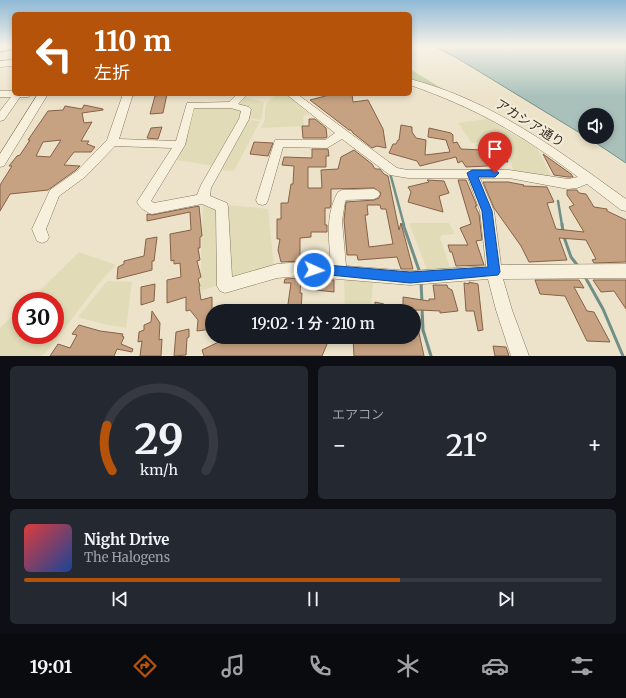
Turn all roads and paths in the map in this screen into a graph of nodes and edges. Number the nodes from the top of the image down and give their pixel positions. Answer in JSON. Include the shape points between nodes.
{"nodes":[{"id":1,"x":12,"y":63,"type":"edge"},
{"id":2,"x":0,"y":64,"type":"edge"},
{"id":3,"x":412,"y":83,"type":"edge"},
{"id":4,"x":0,"y":94,"type":"edge"},
{"id":5,"x":12,"y":95,"type":"edge"},
{"id":6,"x":16,"y":96,"type":"edge"},
{"id":7,"x":42,"y":96,"type":"edge"},
{"id":8,"x":127,"y":96,"type":"edge"},
{"id":9,"x":241,"y":96,"type":"edge"},
{"id":10,"x":295,"y":96,"type":"edge"},
{"id":11,"x":231,"y":105,"type":"junction"},
{"id":12,"x":0,"y":118,"type":"edge"},
{"id":13,"x":343,"y":133,"type":"junction"},
{"id":14,"x":112,"y":142,"type":"junction"},
{"id":15,"x":180,"y":145,"type":"junction"},
{"id":16,"x":0,"y":163,"type":"edge"},
{"id":17,"x":472,"y":173,"type":"junction"},
{"id":18,"x":588,"y":178,"type":"junction"},
{"id":19,"x":374,"y":194,"type":"dead end"},
{"id":20,"x":203,"y":199,"type":"junction"},
{"id":21,"x":262,"y":200,"type":"dead end"},
{"id":22,"x":626,"y":206,"type":"edge"},
{"id":23,"x":42,"y":237,"type":"dead end"},
{"id":24,"x":339,"y":271,"type":"junction"},
{"id":25,"x":626,"y":271,"type":"edge"},
{"id":26,"x":494,"y":272,"type":"junction"},
{"id":27,"x":520,"y":356,"type":"edge"}],
"edges":[{"from":1,"to":2,"type":"street"},
{"from":3,"to":18,"type":"street","name":"アカシア通り","via":[[459,99],[498,118]]},
{"from":4,"to":5,"type":"street"},
{"from":6,"to":12,"type":"street"},
{"from":7,"to":16,"type":"street"},
{"from":8,"to":14,"type":"street"},
{"from":9,"to":11,"type":"street"},
{"from":10,"to":13,"type":"street"},
{"from":11,"to":15,"type":"street","via":[[190,106]]},
{"from":11,"to":20,"type":"street","via":[[246,109],[244,119],[205,188]]},
{"from":13,"to":17,"type":"street","via":[[394,172]]},
{"from":13,"to":21,"type":"street","via":[[327,144],[278,143]]},
{"from":14,"to":15,"type":"street"},
{"from":14,"to":23,"type":"street","via":[[81,174],[54,193],[39,229]]},
{"from":15,"to":20,"type":"street","via":[[143,202],[152,209]]},
{"from":17,"to":18,"type":"street","via":[[509,174],[568,184]]},
{"from":17,"to":26,"type":"street","via":[[487,211]]},
{"from":18,"to":22,"type":"street","name":"アカシア通り"},
{"from":19,"to":24,"type":"street","via":[[342,194],[338,201],[336,221]]},
{"from":20,"to":24,"type":"street","via":[[222,207],[225,286],[277,271]]},
{"from":24,"to":26,"type":"street","via":[[410,278]]},
{"from":25,"to":26,"type":"street"},
{"from":26,"to":27,"type":"street"}]}
